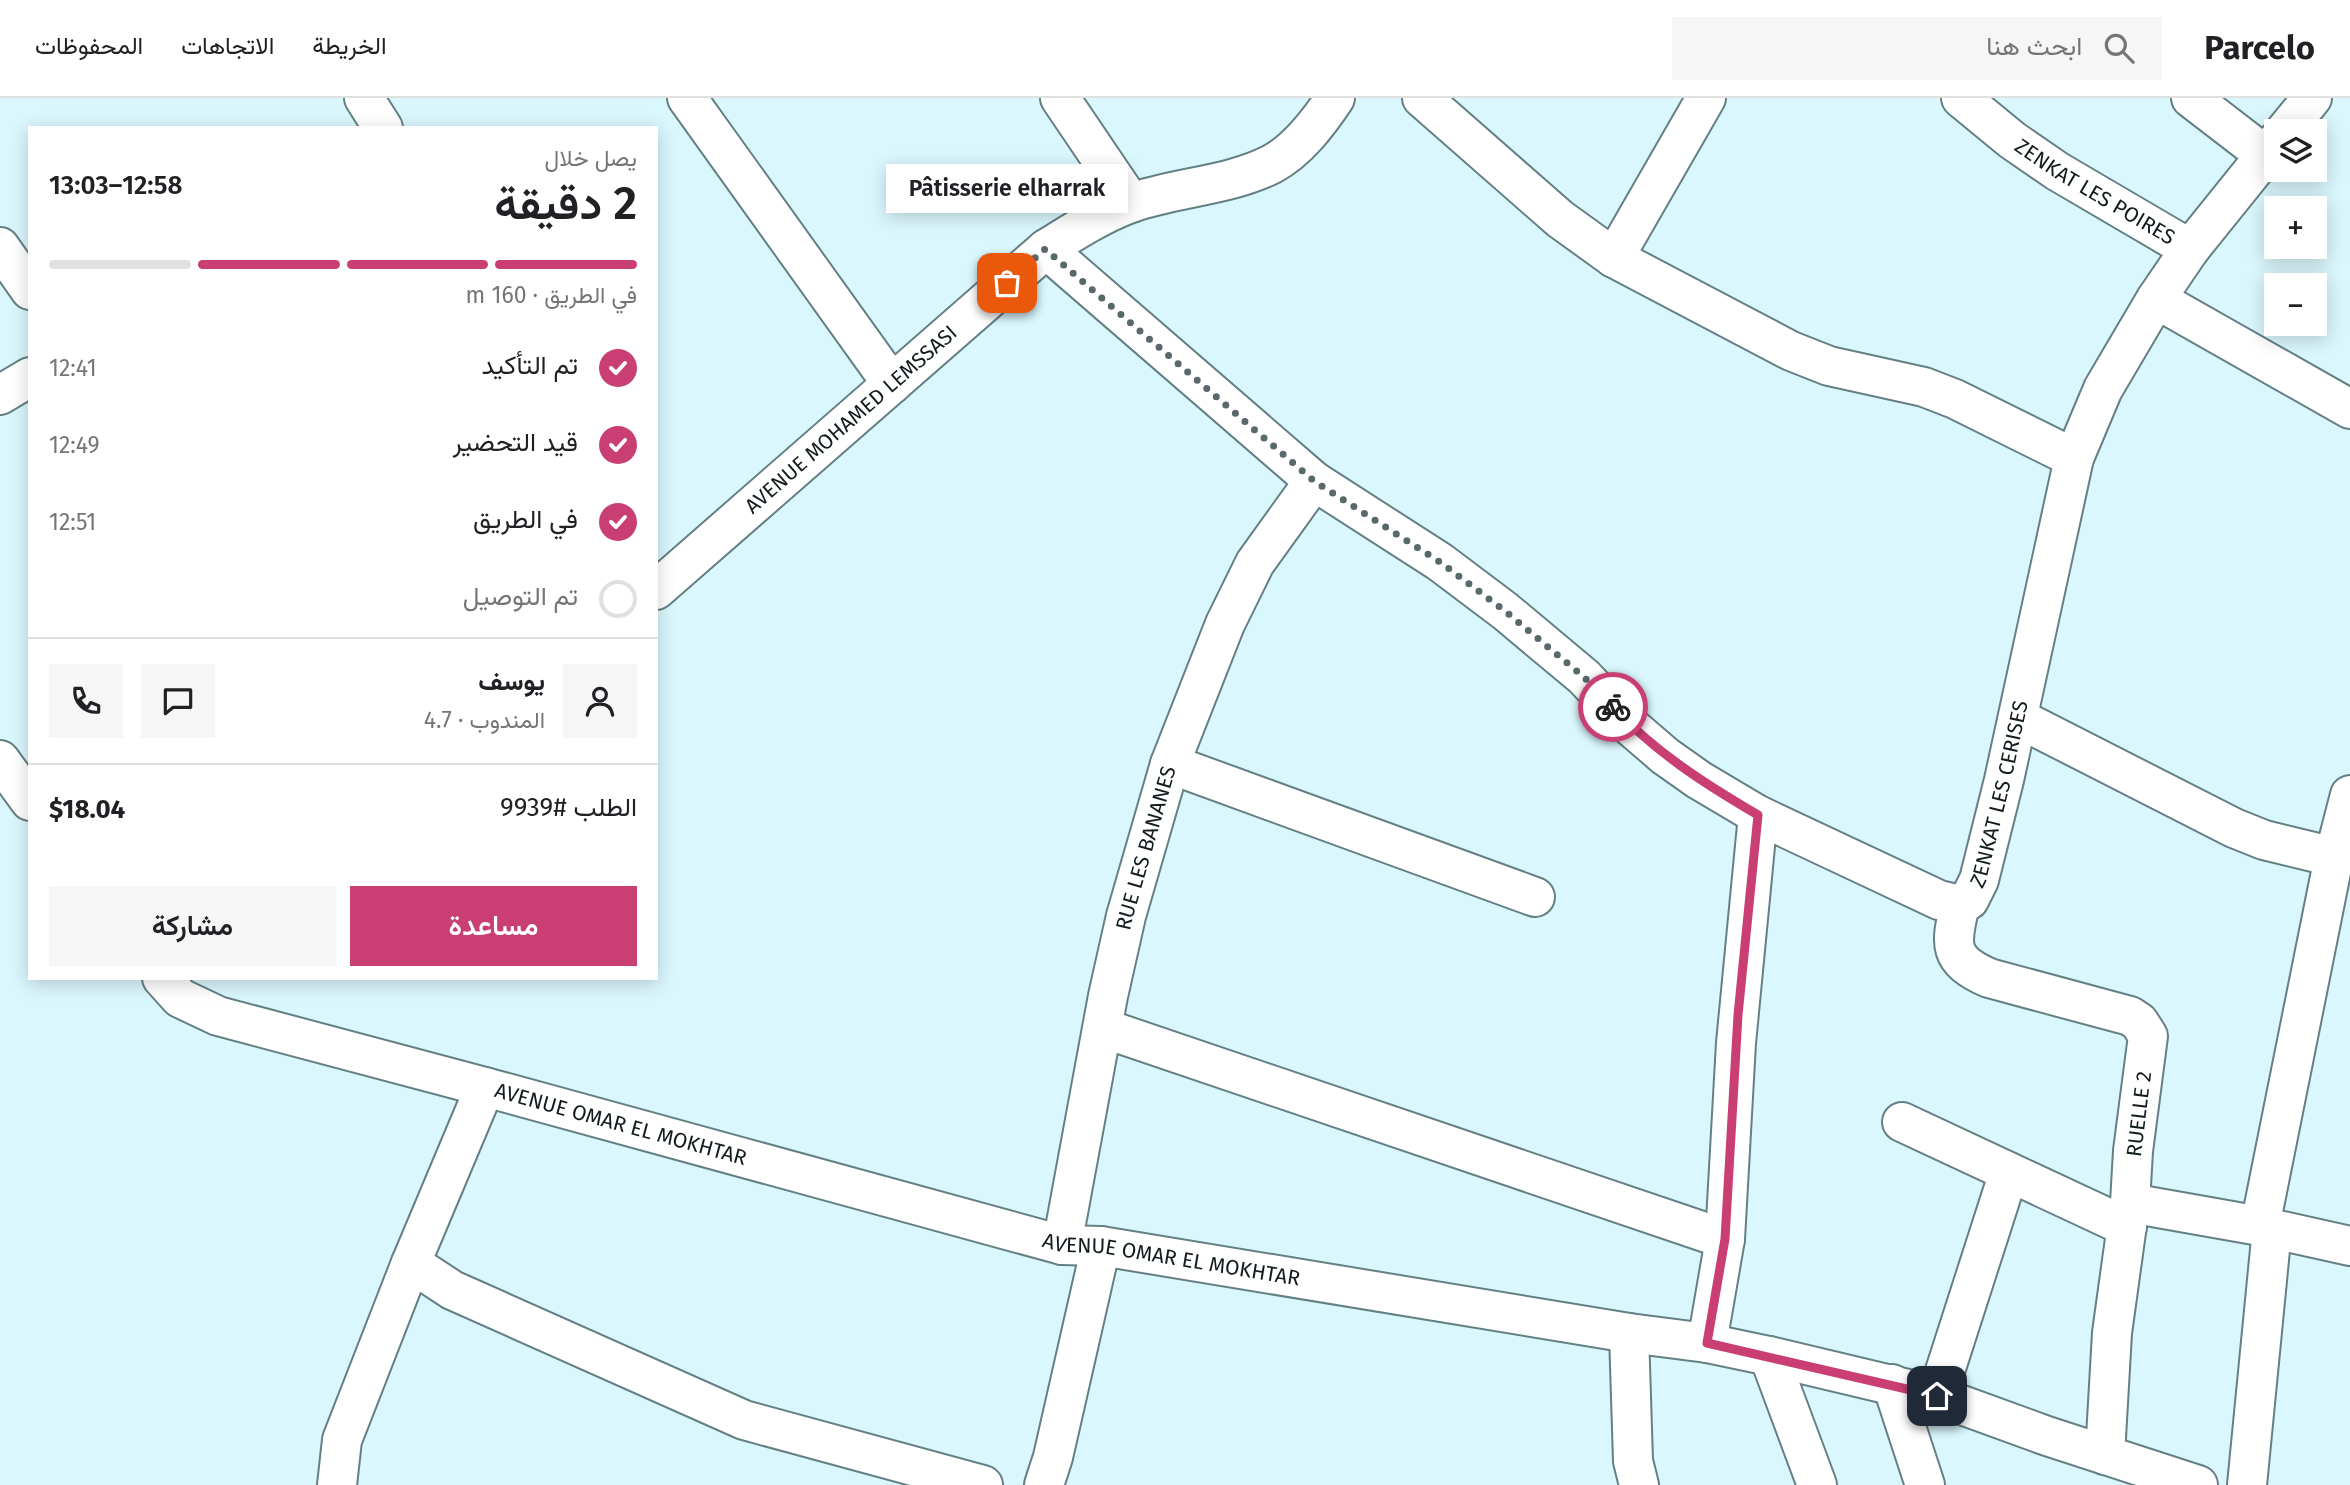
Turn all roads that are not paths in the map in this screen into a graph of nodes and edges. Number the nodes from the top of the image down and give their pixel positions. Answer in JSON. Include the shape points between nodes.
{"nodes":[{"id":1,"x":364,"y":98,"type":"edge"},
{"id":2,"x":687,"y":98,"type":"edge"},
{"id":3,"x":1059,"y":98,"type":"edge"},
{"id":4,"x":1335,"y":98,"type":"edge"},
{"id":5,"x":1422,"y":98,"type":"edge"},
{"id":6,"x":1706,"y":98,"type":"edge"},
{"id":7,"x":1961,"y":98,"type":"edge"},
{"id":8,"x":2191,"y":98,"type":"edge"},
{"id":9,"x":2312,"y":98,"type":"edge"},
{"id":10,"x":2295,"y":119,"type":"edge"},
{"id":11,"x":382,"y":126,"type":"edge"},
{"id":12,"x":2264,"y":136,"type":"edge"},
{"id":13,"x":2264,"y":157,"type":"edge"},
{"id":14,"x":1131,"y":203,"type":"junction"},
{"id":15,"x":0,"y":247,"type":"edge"},
{"id":16,"x":1045,"y":249,"type":"junction"},
{"id":17,"x":2190,"y":249,"type":"junction"},
{"id":18,"x":1614,"y":258,"type":"junction"},
{"id":19,"x":28,"y":287,"type":"edge"},
{"id":20,"x":2156,"y":299,"type":"junction"},
{"id":21,"x":28,"y":378,"type":"edge"},
{"id":22,"x":892,"y":384,"type":"junction"},
{"id":23,"x":0,"y":396,"type":"edge"},
{"id":24,"x":2350,"y":409,"type":"edge"},
{"id":25,"x":2074,"y":458,"type":"junction"},
{"id":26,"x":1314,"y":481,"type":"junction"},
{"id":27,"x":661,"y":574,"type":"edge"},
{"id":28,"x":2018,"y":718,"type":"junction"},
{"id":29,"x":0,"y":760,"type":"edge"},
{"id":30,"x":1170,"y":764,"type":"junction"},
{"id":31,"x":2350,"y":795,"type":"edge"},
{"id":32,"x":28,"y":797,"type":"edge"},
{"id":33,"x":1758,"y":815,"type":"junction"},
{"id":34,"x":2334,"y":857,"type":"junction"},
{"id":35,"x":1535,"y":897,"type":"dead end"},
{"id":36,"x":1960,"y":905,"type":"junction"},
{"id":37,"x":182,"y":985,"type":"edge"},
{"id":38,"x":1103,"y":1028,"type":"junction"},
{"id":39,"x":485,"y":1087,"type":"junction"},
{"id":40,"x":1902,"y":1122,"type":"dead end"},
{"id":41,"x":2009,"y":1172,"type":"junction"},
{"id":42,"x":2128,"y":1215,"type":"junction"},
{"id":43,"x":2266,"y":1227,"type":"junction"},
{"id":44,"x":1725,"y":1239,"type":"junction"},
{"id":45,"x":1062,"y":1245,"type":"junction"},
{"id":46,"x":1101,"y":1246,"type":"junction"},
{"id":47,"x":2350,"y":1246,"type":"edge"},
{"id":48,"x":411,"y":1264,"type":"junction"},
{"id":49,"x":1629,"y":1333,"type":"junction"},
{"id":50,"x":1707,"y":1343,"type":"junction"},
{"id":51,"x":1769,"y":1356,"type":"junction"},
{"id":52,"x":1892,"y":1384,"type":"junction"},
{"id":53,"x":1937,"y":1396,"type":"junction"},
{"id":54,"x":2105,"y":1455,"type":"junction"},
{"id":55,"x":337,"y":1485,"type":"edge"},
{"id":56,"x":983,"y":1485,"type":"edge"},
{"id":57,"x":1044,"y":1485,"type":"edge"},
{"id":58,"x":1639,"y":1485,"type":"edge"},
{"id":59,"x":1817,"y":1485,"type":"edge"},
{"id":60,"x":1925,"y":1485,"type":"edge"},
{"id":61,"x":2198,"y":1485,"type":"edge"},
{"id":62,"x":2247,"y":1485,"type":"edge"}],
"edges":[{"from":1,"to":11,"type":"street"},
{"from":2,"to":22,"type":"street"},
{"from":3,"to":14,"type":"street"},
{"from":4,"to":14,"type":"street","name":"AVENUE MOHAMED LEMSSASI","via":[[1297,145],[1273,163]]},
{"from":5,"to":18,"type":"street","via":[[1560,219]]},
{"from":6,"to":18,"type":"street"},
{"from":7,"to":17,"type":"street","name":"ZENKAT LES POIRES","via":[[2057,171]]},
{"from":8,"to":12,"type":"street"},
{"from":9,"to":10,"type":"street","name":"ZENKAT LES POIRES"},
{"from":13,"to":17,"type":"street","name":"ZENKAT LES POIRES"},
{"from":14,"to":16,"type":"street","name":"AVENUE MOHAMED LEMSSASI"},
{"from":15,"to":19,"type":"street"},
{"from":16,"to":22,"type":"street","name":"AVENUE MOHAMED LEMSSASI"},
{"from":16,"to":26,"type":"street","name":"ZENKAT LES CERISES"},
{"from":17,"to":20,"type":"street","name":"ZENKAT LES CERISES"},
{"from":18,"to":25,"type":"street","via":[[1791,351],[1829,366],[1924,387]]},
{"from":20,"to":24,"type":"street"},
{"from":20,"to":25,"type":"street","name":"ZENKAT LES CERISES","via":[[2102,389]]},
{"from":21,"to":23,"type":"street"},
{"from":22,"to":27,"type":"street","name":"AVENUE MOHAMED LEMSSASI"},
{"from":25,"to":28,"type":"street","name":"ZENKAT LES CERISES"},
{"from":26,"to":30,"type":"street","name":"RUE LES BANANES","via":[[1255,563],[1224,624]]},
{"from":26,"to":33,"type":"street","name":"ZENKAT LES CERISES","via":[[1440,562],[1584,677],[1665,756]]},
{"from":28,"to":34,"type":"street","via":[[2234,828]]},
{"from":28,"to":36,"type":"street","name":"ZENKAT LES CERISES","via":[[1979,880],[1969,900]]},
{"from":29,"to":32,"type":"street"},
{"from":30,"to":35,"type":"street"},
{"from":30,"to":38,"type":"street","name":"RUE LES BANANES","via":[[1126,916]]},
{"from":31,"to":34,"type":"street"},
{"from":33,"to":36,"type":"street","name":"ZENKAT LES CERISES","via":[[1940,900]]},
{"from":33,"to":44,"type":"street","via":[[1738,1015]]},
{"from":34,"to":43,"type":"street"},
{"from":36,"to":42,"type":"street","name":"RUELLE 2","via":[[1953,945],[1969,967],[1989,978],[2130,1016],[2146,1030]]},
{"from":37,"to":39,"type":"street","name":"AVENUE OMAR EL MOKHTAR","via":[[218,1016]]},
{"from":38,"to":44,"type":"street"},
{"from":38,"to":45,"type":"street","name":"RUE LES BANANES"},
{"from":39,"to":45,"type":"street","name":"AVENUE OMAR EL MOKHTAR"},
{"from":39,"to":48,"type":"street"},
{"from":40,"to":41,"type":"street"},
{"from":41,"to":42,"type":"street"},
{"from":41,"to":53,"type":"street"},
{"from":42,"to":43,"type":"street"},
{"from":42,"to":54,"type":"street","name":"RUELLE 2","via":[[2112,1333]]},
{"from":43,"to":47,"type":"street"},
{"from":43,"to":62,"type":"street"},
{"from":44,"to":50,"type":"street"},
{"from":45,"to":46,"type":"street","name":"AVENUE OMAR EL MOKHTAR"},
{"from":46,"to":49,"type":"street","name":"AVENUE OMAR EL MOKHTAR"},
{"from":46,"to":57,"type":"street"},
{"from":48,"to":55,"type":"street","via":[[342,1440]]},
{"from":48,"to":56,"type":"street","via":[[452,1290],[744,1420]]},
{"from":49,"to":50,"type":"street","name":"AVENUE OMAR EL MOKHTAR"},
{"from":49,"to":58,"type":"street","via":[[1633,1461]]},
{"from":50,"to":51,"type":"street","name":"AVENUE OMAR EL MOKHTAR"},
{"from":51,"to":52,"type":"street","name":"AVENUE OMAR EL MOKHTAR"},
{"from":51,"to":59,"type":"street"},
{"from":52,"to":53,"type":"street","name":"AVENUE OMAR EL MOKHTAR"},
{"from":52,"to":60,"type":"street"},
{"from":53,"to":54,"type":"street","name":"AVENUE OMAR EL MOKHTAR"},
{"from":54,"to":61,"type":"street","name":"AVENUE OMAR EL MOKHTAR"}]}
